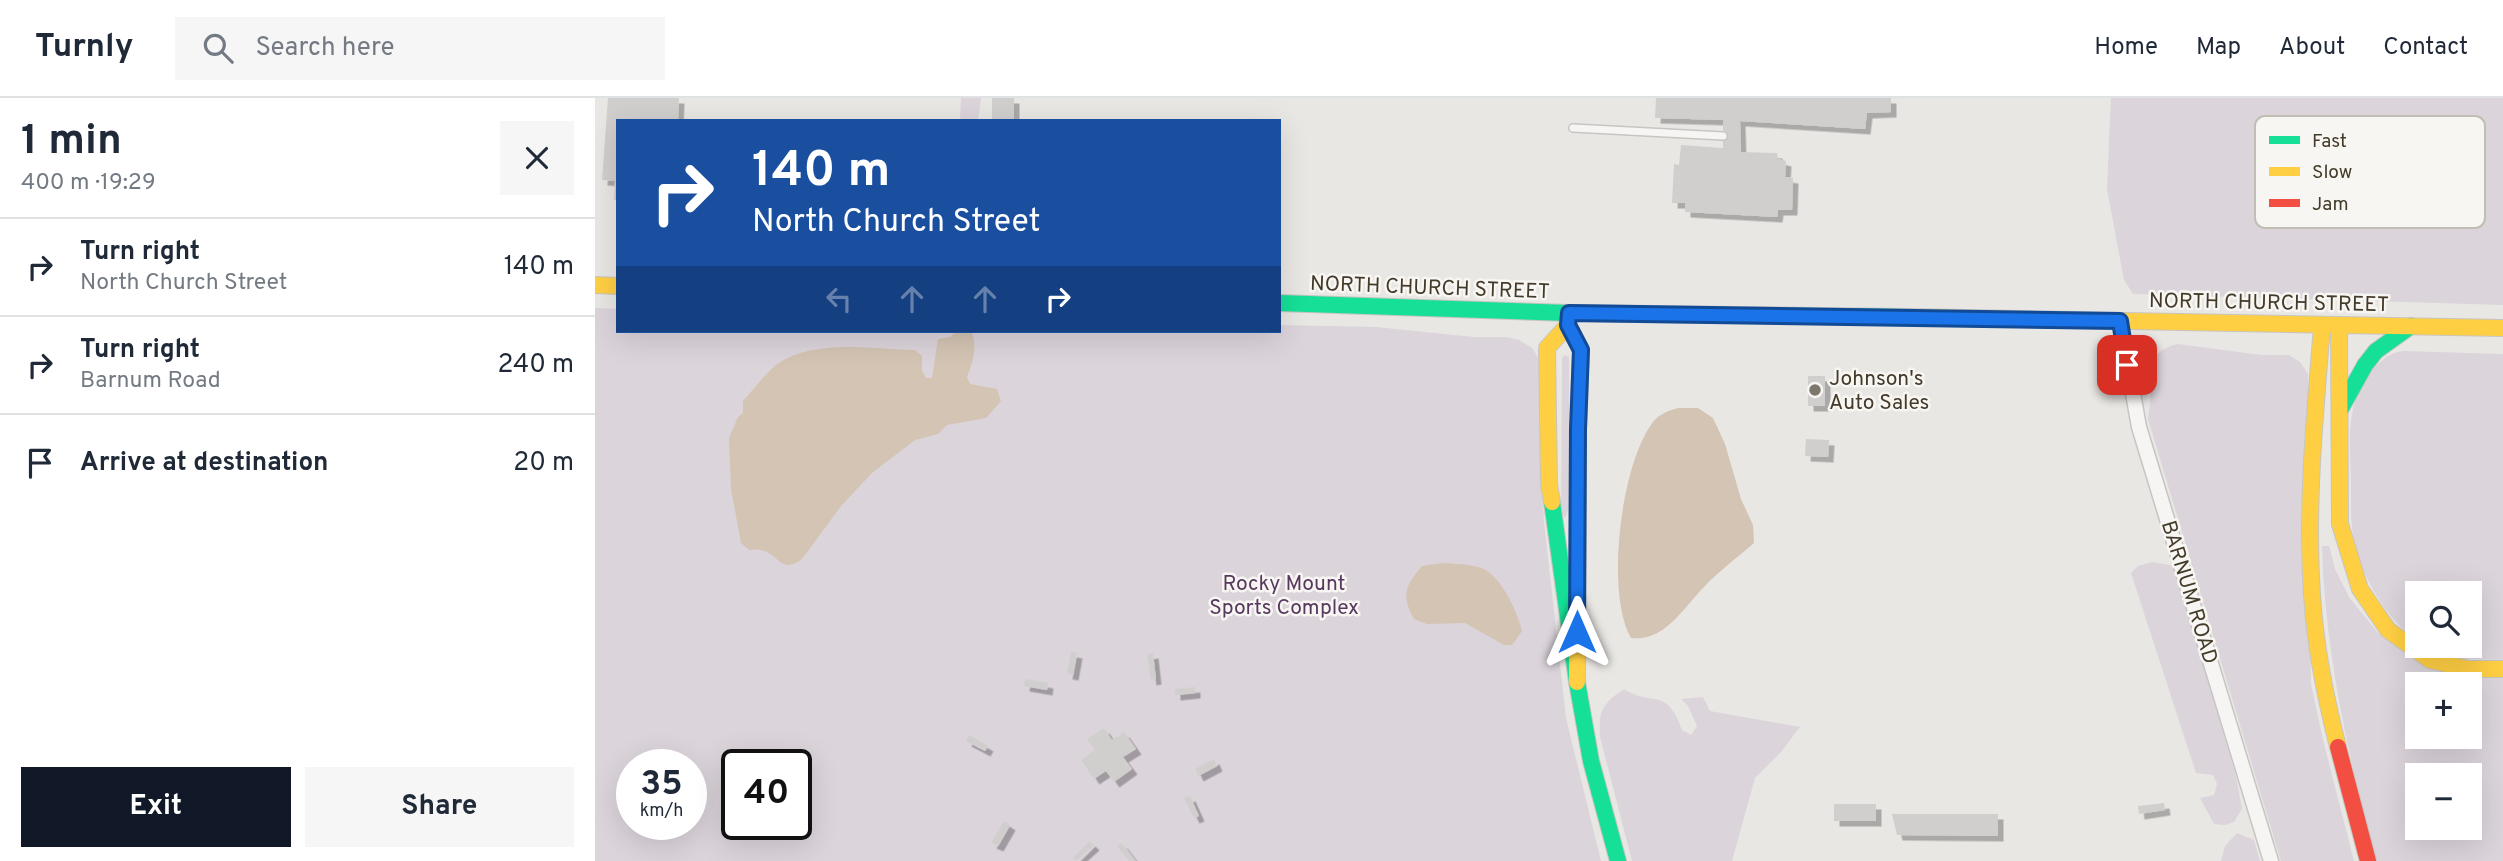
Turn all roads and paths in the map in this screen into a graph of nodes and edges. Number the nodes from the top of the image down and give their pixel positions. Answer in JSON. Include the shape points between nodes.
{"nodes":[{"id":1,"x":1573,"y":128,"type":"dead end"},
{"id":2,"x":1723,"y":136,"type":"dead end"},
{"id":3,"x":595,"y":285,"type":"edge"},
{"id":4,"x":616,"y":286,"type":"edge"},
{"id":5,"x":1281,"y":303,"type":"edge"},
{"id":6,"x":1568,"y":319,"type":"junction"},
{"id":7,"x":2120,"y":321,"type":"junction"},
{"id":8,"x":2330,"y":325,"type":"junction"},
{"id":9,"x":2411,"y":326,"type":"junction"},
{"id":10,"x":2503,"y":328,"type":"edge"},
{"id":11,"x":2338,"y":414,"type":"junction"},
{"id":12,"x":2503,"y":669,"type":"edge"},
{"id":13,"x":1577,"y":682,"type":"junction"},
{"id":14,"x":1618,"y":861,"type":"edge"},
{"id":15,"x":2271,"y":861,"type":"edge"},
{"id":16,"x":2368,"y":861,"type":"edge"}],
"edges":[{"from":1,"to":2,"type":"lane"},
{"from":3,"to":4,"type":"main road"},
{"from":5,"to":6,"type":"main road","name":"NORTH CHURCH STREET"},
{"from":6,"to":7,"type":"main road","name":"NORTH CHURCH STREET"},
{"from":6,"to":13,"type":"main road","via":[[1581,350]]},
{"from":6,"to":13,"type":"main road","via":[[1547,348],[1549,484]]},
{"from":7,"to":8,"type":"main road","name":"NORTH CHURCH STREET"},
{"from":7,"to":15,"type":"street","name":"BARNUM ROAD","via":[[2139,428]]},
{"from":8,"to":9,"type":"main road","name":"NORTH CHURCH STREET"},
{"from":8,"to":11,"type":"main road"},
{"from":8,"to":16,"type":"main road","via":[[2309,504],[2314,632],[2332,724]]},
{"from":9,"to":10,"type":"main road","name":"NORTH CHURCH STREET"},
{"from":9,"to":11,"type":"main road","via":[[2376,351]]},
{"from":11,"to":12,"type":"main road","via":[[2340,524],[2354,574],[2372,609],[2388,630],[2430,660],[2468,669]]},
{"from":13,"to":14,"type":"main road","via":[[1591,761]]}]}
